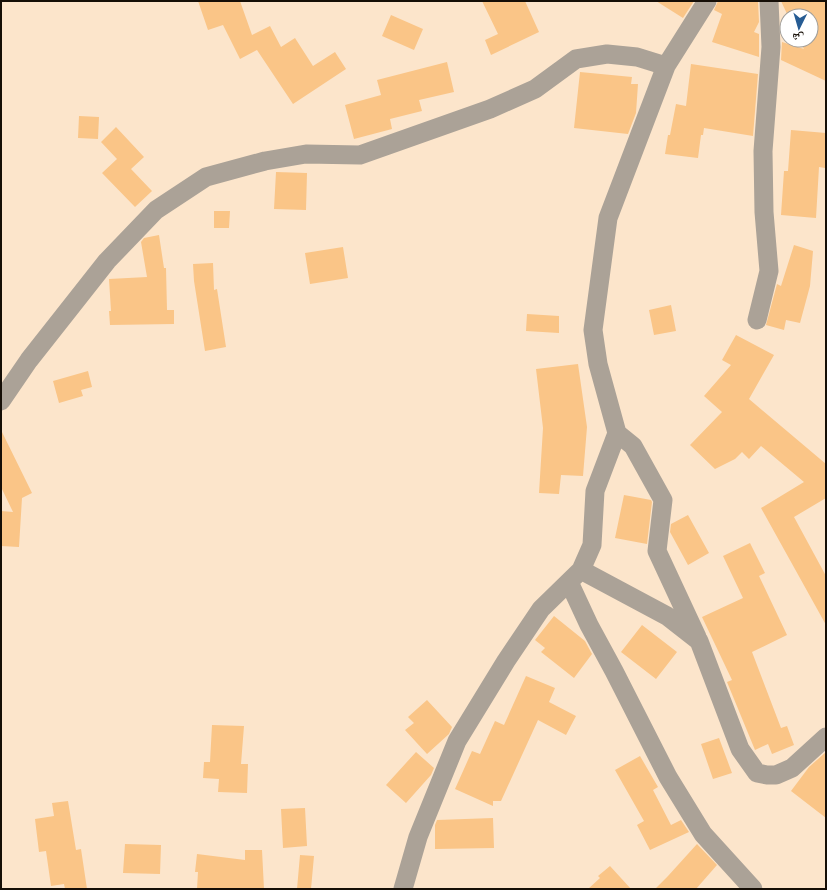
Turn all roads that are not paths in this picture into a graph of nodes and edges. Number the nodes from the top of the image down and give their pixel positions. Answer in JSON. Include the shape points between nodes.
{"nodes":[{"id":1,"x":707,"y":1,"type":"edge"},
{"id":2,"x":768,"y":1,"type":"edge"},
{"id":3,"x":666,"y":66,"type":"junction"},
{"id":4,"x":757,"y":320,"type":"dead end"},
{"id":5,"x":1,"y":401,"type":"edge"},
{"id":6,"x":617,"y":433,"type":"junction"},
{"id":7,"x":575,"y":576,"type":"junction"},
{"id":8,"x":699,"y":641,"type":"junction"},
{"id":9,"x":826,"y":737,"type":"edge"},
{"id":10,"x":403,"y":889,"type":"edge"},
{"id":11,"x":753,"y":889,"type":"edge"}],
"edges":[{"from":1,"to":3,"type":"street"},
{"from":2,"to":4,"type":"street","via":[[771,47],[763,151],[764,212],[769,271]]},
{"from":3,"to":5,"type":"street","via":[[637,57],[607,54],[576,59],[535,89],[490,109],[360,155],[306,154],[265,160],[206,177],[156,210],[107,261],[29,360]]},
{"from":3,"to":6,"type":"street","via":[[608,218],[593,330],[598,364]]},
{"from":6,"to":7,"type":"street","via":[[595,491],[592,545]]},
{"from":6,"to":8,"type":"street","via":[[633,446],[664,500],[657,551]]},
{"from":7,"to":8,"type":"street","via":[[667,616]]},
{"from":7,"to":10,"type":"street","via":[[541,609],[457,741],[418,838]]},
{"from":7,"to":11,"type":"street","via":[[589,625],[668,777],[703,834]]},
{"from":8,"to":9,"type":"street","via":[[740,749],[757,772],[776,775],[792,768]]}]}
